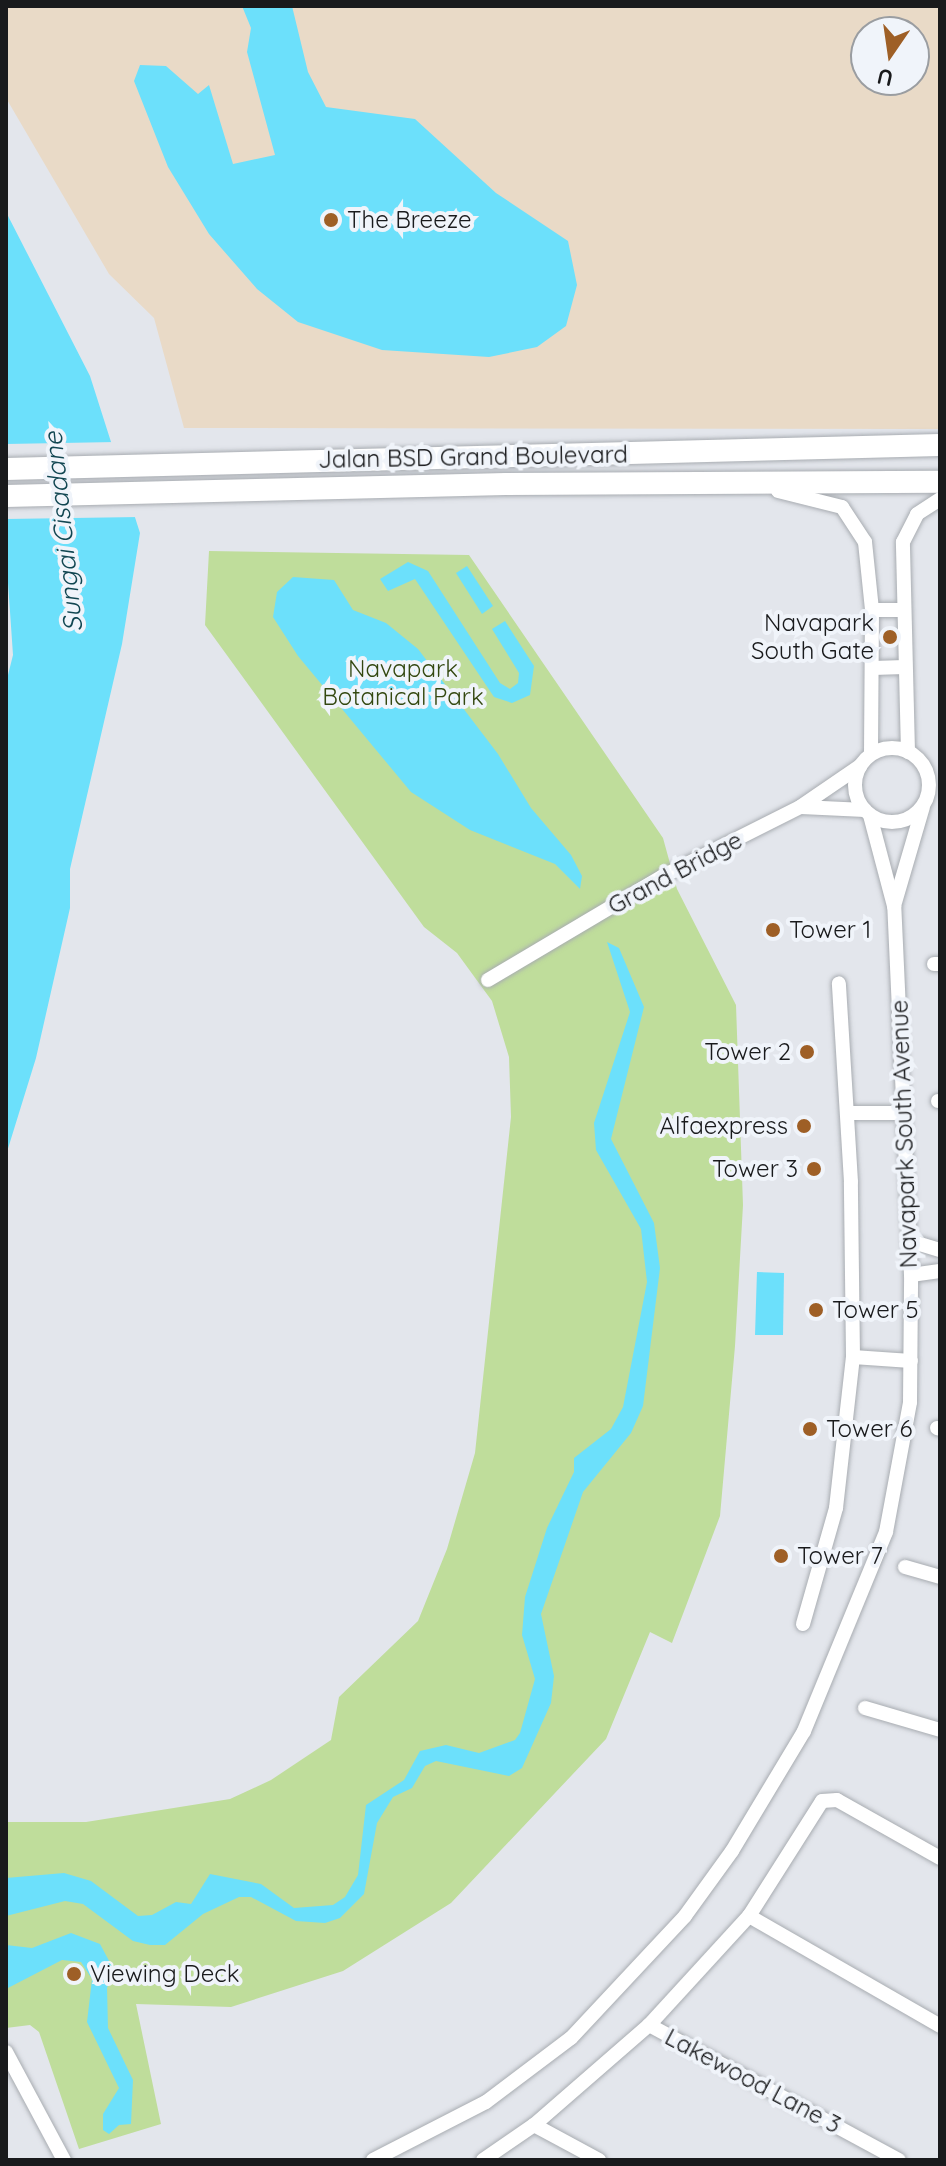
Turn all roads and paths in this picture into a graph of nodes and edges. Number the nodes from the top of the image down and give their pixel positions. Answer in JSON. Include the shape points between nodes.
{"nodes":[{"id":1,"x":940,"y":445,"type":"edge"},
{"id":2,"x":6,"y":469,"type":"edge"},
{"id":3,"x":940,"y":482,"type":"edge"},
{"id":4,"x":718,"y":485,"type":"junction"},
{"id":5,"x":6,"y":496,"type":"edge"},
{"id":6,"x":940,"y":499,"type":"edge"},
{"id":7,"x":872,"y":610,"type":"junction"},
{"id":8,"x":904,"y":610,"type":"junction"},
{"id":9,"x":905,"y":667,"type":"junction"},
{"id":10,"x":873,"y":668,"type":"junction"},
{"id":11,"x":908,"y":752,"type":"junction"},
{"id":12,"x":871,"y":754,"type":"junction"},
{"id":13,"x":860,"y":766,"type":"junction"},
{"id":14,"x":925,"y":802,"type":"junction"},
{"id":15,"x":800,"y":807,"type":"junction"},
{"id":16,"x":867,"y":812,"type":"junction"},
{"id":17,"x":894,"y":906,"type":"junction"},
{"id":18,"x":488,"y":980,"type":"dead end"},
{"id":19,"x":839,"y":983,"type":"dead end"},
{"id":20,"x":848,"y":1113,"type":"junction"},
{"id":21,"x":904,"y":1113,"type":"junction"},
{"id":22,"x":910,"y":1241,"type":"junction"},
{"id":23,"x":940,"y":1250,"type":"edge"},
{"id":24,"x":940,"y":1271,"type":"edge"},
{"id":25,"x":911,"y":1275,"type":"junction"},
{"id":26,"x":853,"y":1357,"type":"junction"},
{"id":27,"x":911,"y":1361,"type":"junction"},
{"id":28,"x":905,"y":1567,"type":"dead end"},
{"id":29,"x":940,"y":1577,"type":"edge"},
{"id":30,"x":803,"y":1624,"type":"dead end"},
{"id":31,"x":865,"y":1708,"type":"dead end"},
{"id":32,"x":940,"y":1730,"type":"edge"},
{"id":33,"x":940,"y":1858,"type":"edge"},
{"id":34,"x":749,"y":1916,"type":"junction"},
{"id":35,"x":649,"y":2025,"type":"junction"},
{"id":36,"x":940,"y":2026,"type":"edge"},
{"id":37,"x":8,"y":2054,"type":"edge"},
{"id":38,"x":534,"y":2125,"type":"junction"},
{"id":39,"x":396,"y":2156,"type":"edge"},
{"id":40,"x":64,"y":2160,"type":"edge"},
{"id":41,"x":373,"y":2160,"type":"edge"},
{"id":42,"x":483,"y":2160,"type":"edge"},
{"id":43,"x":599,"y":2160,"type":"edge"},
{"id":44,"x":899,"y":2160,"type":"edge"}],
"edges":[{"from":1,"to":2,"type":"main road","name":"Jalan BSD Grand Boulevard"},
{"from":3,"to":4,"type":"main road","name":"Jalan BSD Grand Boulevard"},
{"from":4,"to":5,"type":"main road","name":"Jalan BSD Grand Boulevard","via":[[489,484]]},
{"from":4,"to":7,"type":"street","via":[[791,493],[842,507],[865,542]]},
{"from":6,"to":8,"type":"street","via":[[917,514],[903,542]]},
{"from":7,"to":8,"type":"street"},
{"from":7,"to":10,"type":"street"},
{"from":8,"to":9,"type":"street"},
{"from":9,"to":10,"type":"street"},
{"from":9,"to":11,"type":"street"},
{"from":10,"to":12,"type":"street"},
{"from":11,"to":12,"type":"street","via":[[889,748]]},
{"from":11,"to":14,"type":"street","via":[[926,770]]},
{"from":12,"to":13,"type":"street"},
{"from":13,"to":15,"type":"street","name":"Grand Bridge"},
{"from":13,"to":16,"type":"street","via":[[854,786]]},
{"from":14,"to":16,"type":"street","via":[[900,821]]},
{"from":14,"to":17,"type":"street","name":"Navapark South Avenue"},
{"from":15,"to":16,"type":"street"},
{"from":15,"to":18,"type":"street","name":"Grand Bridge","via":[[663,876]]},
{"from":16,"to":17,"type":"street","name":"Navapark South Avenue"},
{"from":17,"to":21,"type":"street","name":"Navapark South Avenue"},
{"from":19,"to":20,"type":"street"},
{"from":20,"to":21,"type":"street"},
{"from":20,"to":26,"type":"street"},
{"from":21,"to":22,"type":"street","name":"Navapark South Avenue"},
{"from":22,"to":23,"type":"street"},
{"from":22,"to":25,"type":"street","name":"Navapark South Avenue"},
{"from":24,"to":25,"type":"street"},
{"from":25,"to":27,"type":"street","name":"Navapark South Avenue"},
{"from":26,"to":27,"type":"street"},
{"from":26,"to":30,"type":"street","via":[[836,1508]]},
{"from":27,"to":39,"type":"street","name":"Navapark South Avenue","via":[[907,1424],[886,1532],[804,1731],[732,1851],[637,1974],[571,2038],[486,2102]]},
{"from":28,"to":29,"type":"street"},
{"from":31,"to":32,"type":"street"},
{"from":33,"to":34,"type":"street","via":[[837,1800],[822,1801]]},
{"from":34,"to":35,"type":"street"},
{"from":34,"to":36,"type":"street"},
{"from":35,"to":38,"type":"street"},
{"from":35,"to":44,"type":"street","name":"Lakewood Lane 3"},
{"from":37,"to":40,"type":"street"},
{"from":38,"to":42,"type":"street"},
{"from":38,"to":43,"type":"street"},
{"from":39,"to":41,"type":"street","name":"Navapark South Avenue"}]}
